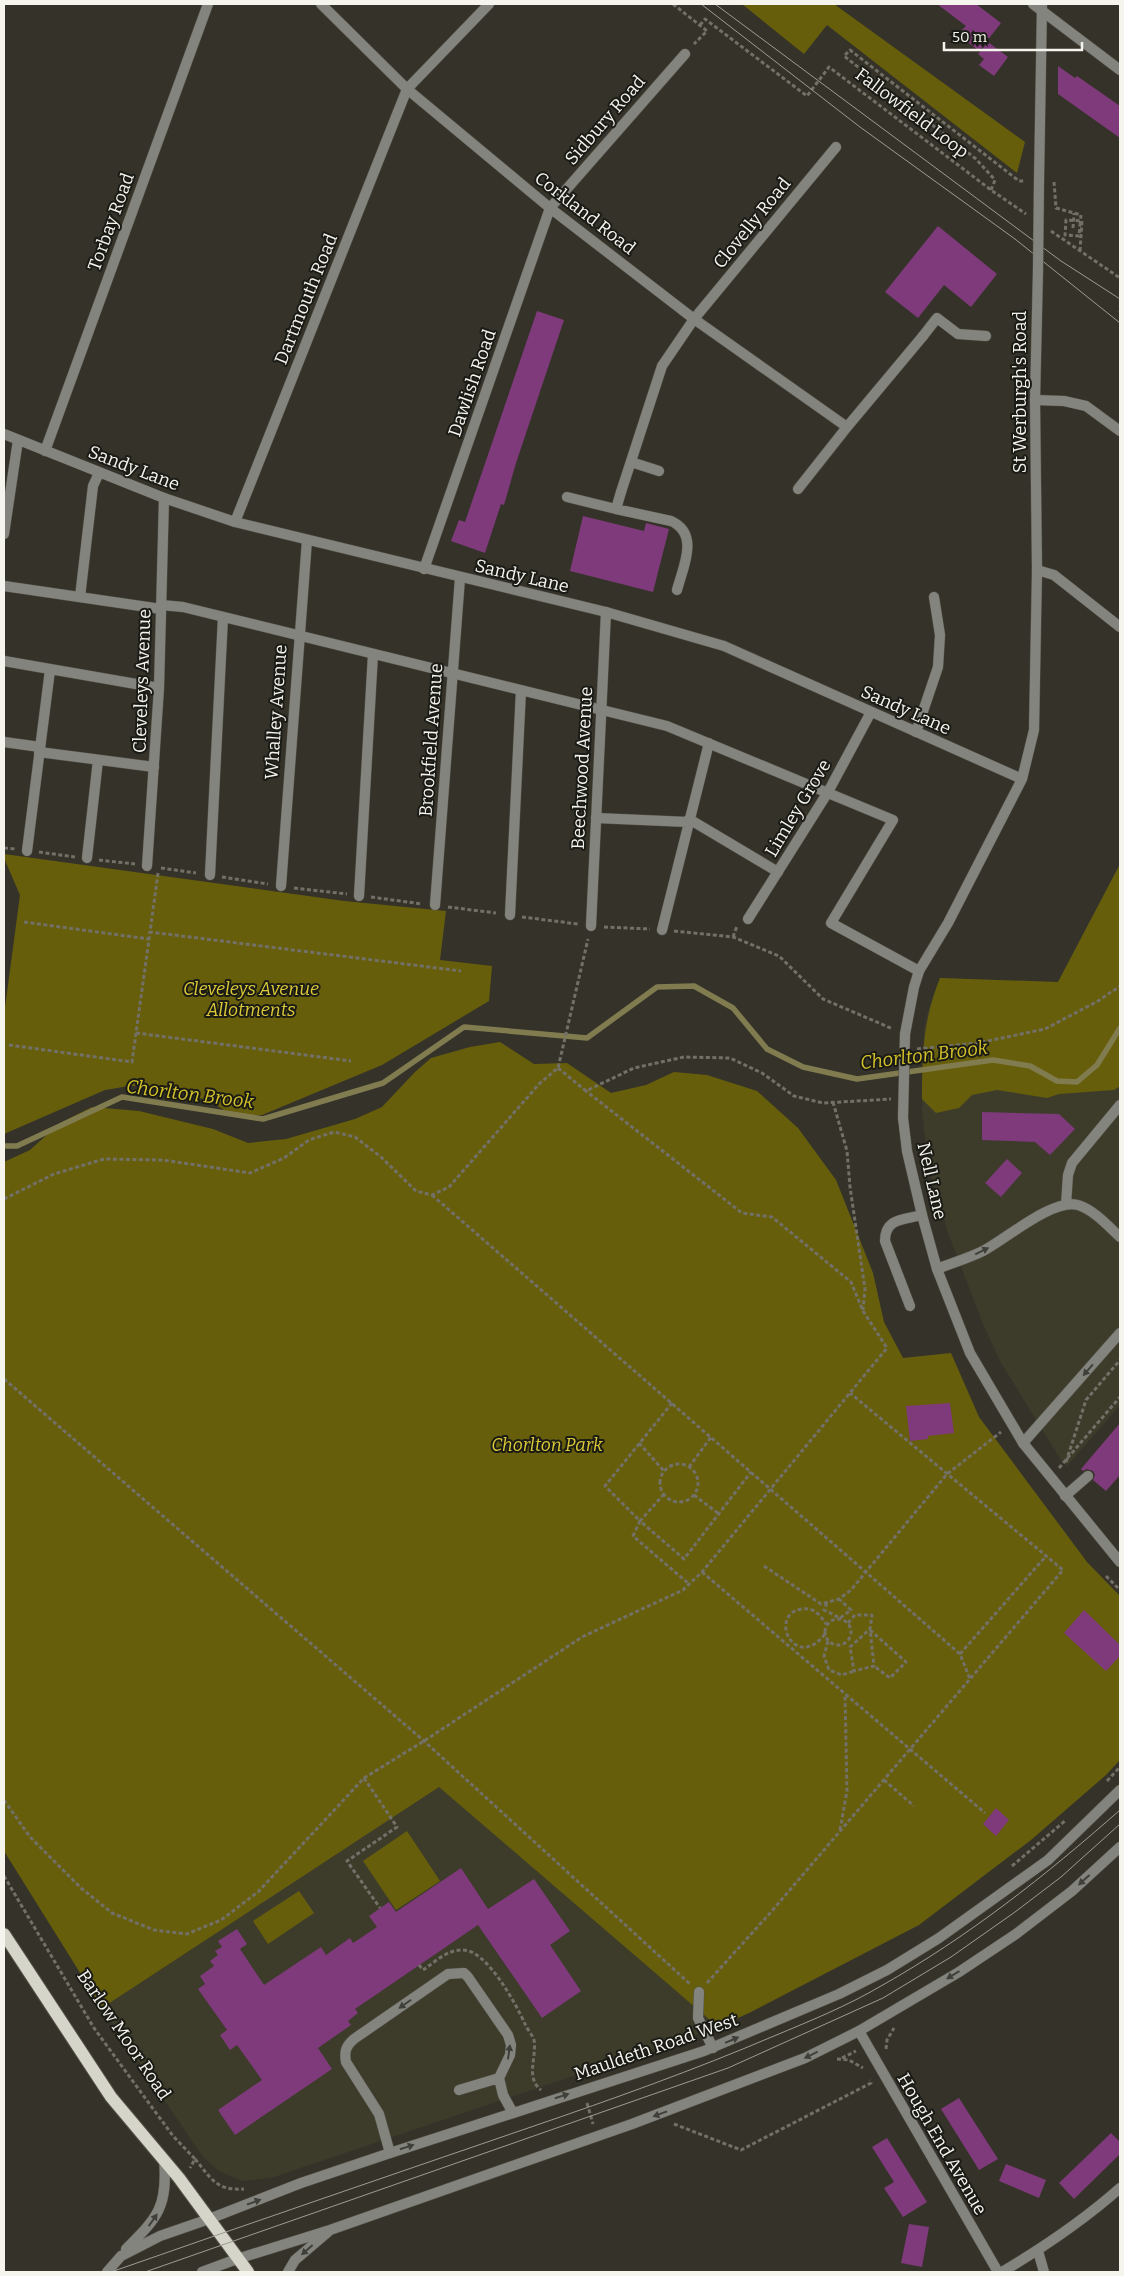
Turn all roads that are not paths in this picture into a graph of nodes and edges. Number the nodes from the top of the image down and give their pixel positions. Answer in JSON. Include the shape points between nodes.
{"nodes":[{"id":1,"x":208,"y":4,"type":"edge"},
{"id":2,"x":321,"y":4,"type":"edge"},
{"id":3,"x":489,"y":4,"type":"edge"},
{"id":4,"x":1033,"y":4,"type":"edge"},
{"id":5,"x":1042,"y":7,"type":"edge"},
{"id":6,"x":685,"y":54,"type":"road end"},
{"id":7,"x":1120,"y":70,"type":"edge"},
{"id":8,"x":407,"y":89,"type":"junction"},
{"id":9,"x":836,"y":147,"type":"dead end"},
{"id":10,"x":550,"y":208,"type":"junction"},
{"id":11,"x":694,"y":319,"type":"junction"},
{"id":12,"x":986,"y":336,"type":"dead end"},
{"id":13,"x":1035,"y":400,"type":"junction"},
{"id":14,"x":847,"y":427,"type":"junction"},
{"id":15,"x":1120,"y":431,"type":"edge"},
{"id":16,"x":4,"y":434,"type":"edge"},
{"id":17,"x":18,"y":440,"type":"junction"},
{"id":18,"x":45,"y":451,"type":"junction"},
{"id":19,"x":631,"y":462,"type":"junction"},
{"id":20,"x":659,"y":471,"type":"dead end"},
{"id":21,"x":99,"y":473,"type":"junction"},
{"id":22,"x":798,"y":489,"type":"dead end"},
{"id":23,"x":567,"y":497,"type":"dead end"},
{"id":24,"x":164,"y":498,"type":"junction"},
{"id":25,"x":616,"y":509,"type":"junction"},
{"id":26,"x":235,"y":522,"type":"junction"},
{"id":27,"x":4,"y":534,"type":"edge"},
{"id":28,"x":307,"y":540,"type":"junction"},
{"id":29,"x":424,"y":569,"type":"junction"},
{"id":30,"x":1037,"y":570,"type":"junction"},
{"id":31,"x":460,"y":578,"type":"junction"},
{"id":32,"x":4,"y":586,"type":"edge"},
{"id":33,"x":677,"y":590,"type":"dead end"},
{"id":34,"x":80,"y":597,"type":"junction"},
{"id":35,"x":934,"y":598,"type":"dead end"},
{"id":36,"x":162,"y":607,"type":"junction"},
{"id":37,"x":606,"y":612,"type":"junction"},
{"id":38,"x":223,"y":617,"type":"junction"},
{"id":39,"x":1120,"y":627,"type":"edge"},
{"id":40,"x":298,"y":635,"type":"junction"},
{"id":41,"x":373,"y":654,"type":"junction"},
{"id":42,"x":4,"y":662,"type":"edge"},
{"id":43,"x":50,"y":670,"type":"junction"},
{"id":44,"x":452,"y":673,"type":"junction"},
{"id":45,"x":160,"y":688,"type":"junction"},
{"id":46,"x":521,"y":690,"type":"junction"},
{"id":47,"x":602,"y":709,"type":"junction"},
{"id":48,"x":871,"y":712,"type":"junction"},
{"id":49,"x":916,"y":732,"type":"junction"},
{"id":50,"x":4,"y":742,"type":"edge"},
{"id":51,"x":709,"y":743,"type":"junction"},
{"id":52,"x":40,"y":749,"type":"junction"},
{"id":53,"x":98,"y":760,"type":"junction"},
{"id":54,"x":154,"y":767,"type":"junction"},
{"id":55,"x":1022,"y":779,"type":"junction"},
{"id":56,"x":828,"y":792,"type":"junction"},
{"id":57,"x":596,"y":818,"type":"junction"},
{"id":58,"x":689,"y":821,"type":"junction"},
{"id":59,"x":27,"y":851,"type":"road end"},
{"id":60,"x":87,"y":858,"type":"road end"},
{"id":61,"x":148,"y":866,"type":"road end"},
{"id":62,"x":778,"y":872,"type":"junction"},
{"id":63,"x":210,"y":875,"type":"road end"},
{"id":64,"x":281,"y":886,"type":"road end"},
{"id":65,"x":359,"y":896,"type":"road end"},
{"id":66,"x":435,"y":905,"type":"road end"},
{"id":67,"x":510,"y":915,"type":"road end"},
{"id":68,"x":748,"y":919,"type":"dead end"},
{"id":69,"x":591,"y":926,"type":"road end"},
{"id":70,"x":662,"y":930,"type":"road end"},
{"id":71,"x":919,"y":970,"type":"junction"},
{"id":72,"x":1119,"y":1109,"type":"edge"},
{"id":73,"x":1066,"y":1204,"type":"junction"},
{"id":74,"x":922,"y":1215,"type":"junction"},
{"id":75,"x":1120,"y":1237,"type":"edge"},
{"id":76,"x":937,"y":1269,"type":"junction"},
{"id":77,"x":910,"y":1306,"type":"dead end"},
{"id":78,"x":1120,"y":1333,"type":"edge"},
{"id":79,"x":1023,"y":1443,"type":"junction"},
{"id":80,"x":1088,"y":1476,"type":"dead end"},
{"id":81,"x":1065,"y":1496,"type":"junction"},
{"id":82,"x":1120,"y":1562,"type":"edge"},
{"id":83,"x":1120,"y":1790,"type":"edge"},
{"id":84,"x":1120,"y":1847,"type":"edge"},
{"id":85,"x":4,"y":1934,"type":"edge"},
{"id":86,"x":699,"y":1992,"type":"road end"},
{"id":87,"x":859,"y":2031,"type":"junction"},
{"id":88,"x":713,"y":2048,"type":"junction"},
{"id":89,"x":499,"y":2078,"type":"junction"},
{"id":90,"x":459,"y":2090,"type":"dead end"},
{"id":91,"x":513,"y":2113,"type":"junction"},
{"id":92,"x":390,"y":2152,"type":"junction"},
{"id":93,"x":164,"y":2159,"type":"junction"},
{"id":94,"x":1120,"y":2188,"type":"edge"},
{"id":95,"x":209,"y":2219,"type":"junction"},
{"id":96,"x":330,"y":2230,"type":"junction"},
{"id":97,"x":1038,"y":2251,"type":"junction"},
{"id":98,"x":121,"y":2256,"type":"junction"},
{"id":99,"x":237,"y":2259,"type":"junction"},
{"id":100,"x":107,"y":2272,"type":"edge"},
{"id":101,"x":202,"y":2272,"type":"edge"},
{"id":102,"x":248,"y":2272,"type":"edge"},
{"id":103,"x":288,"y":2272,"type":"edge"},
{"id":104,"x":998,"y":2272,"type":"edge"},
{"id":105,"x":1002,"y":2272,"type":"edge"},
{"id":106,"x":1044,"y":2272,"type":"edge"}],
"edges":[{"from":1,"to":18,"type":"street","name":"Torbay Road"},
{"from":2,"to":8,"type":"street","name":"Corkland Road"},
{"from":3,"to":8,"type":"street"},
{"from":4,"to":5,"type":"street"},
{"from":5,"to":7,"type":"street"},
{"from":5,"to":13,"type":"street","name":"St Werburgh's Road","bridge":true},
{"from":6,"to":10,"type":"street","name":"Sidbury Road"},
{"from":8,"to":10,"type":"street","name":"Corkland Road"},
{"from":8,"to":26,"type":"street","name":"Dartmouth Road"},
{"from":9,"to":11,"type":"street","name":"Clovelly Road"},
{"from":10,"to":11,"type":"street","name":"Corkland Road"},
{"from":10,"to":29,"type":"street","name":"Dawlish Road"},
{"from":11,"to":14,"type":"street","name":"Corkland Road"},
{"from":11,"to":19,"type":"street","name":"Clovelly Road","via":[[662,366]]},
{"from":12,"to":14,"type":"street","via":[[958,334],[937,318]]},
{"from":13,"to":15,"type":"street","via":[[1086,406]]},
{"from":13,"to":30,"type":"street","name":"St Werburgh's Road"},
{"from":14,"to":22,"type":"street"},
{"from":16,"to":17,"type":"street","name":"Sandy Lane"},
{"from":17,"to":18,"type":"street","name":"Sandy Lane"},
{"from":17,"to":27,"type":"street"},
{"from":18,"to":21,"type":"street","name":"Sandy Lane"},
{"from":19,"to":20,"type":"street"},
{"from":19,"to":25,"type":"street","name":"Clovelly Road"},
{"from":21,"to":24,"type":"street","name":"Sandy Lane"},
{"from":21,"to":34,"type":"street","via":[[93,486]]},
{"from":23,"to":25,"type":"street"},
{"from":24,"to":26,"type":"street","name":"Sandy Lane"},
{"from":24,"to":36,"type":"street","name":"Cleveleys Avenue"},
{"from":25,"to":33,"type":"street","via":[[671,521],[686,531],[687,552]]},
{"from":26,"to":28,"type":"street","name":"Sandy Lane"},
{"from":28,"to":29,"type":"street","name":"Sandy Lane"},
{"from":28,"to":40,"type":"street","name":"Whalley Avenue"},
{"from":29,"to":31,"type":"street","name":"Sandy Lane"},
{"from":30,"to":39,"type":"street","via":[[1054,574]]},
{"from":30,"to":55,"type":"street","name":"St Werburgh's Road","via":[[1034,730]]},
{"from":31,"to":37,"type":"street","name":"Sandy Lane"},
{"from":31,"to":44,"type":"street","name":"Brookfield Avenue"},
{"from":32,"to":34,"type":"street"},
{"from":34,"to":36,"type":"street"},
{"from":35,"to":49,"type":"street","via":[[940,636],[938,667]]},
{"from":36,"to":38,"type":"street","via":[[182,607]]},
{"from":36,"to":45,"type":"street","name":"Cleveleys Avenue"},
{"from":37,"to":47,"type":"street","name":"Beechwood Avenue"},
{"from":37,"to":48,"type":"street","name":"Sandy Lane","via":[[724,646]]},
{"from":38,"to":40,"type":"street"},
{"from":38,"to":63,"type":"street"},
{"from":40,"to":41,"type":"street"},
{"from":40,"to":64,"type":"street","name":"Whalley Avenue"},
{"from":41,"to":44,"type":"street"},
{"from":41,"to":65,"type":"street"},
{"from":42,"to":43,"type":"street"},
{"from":43,"to":45,"type":"street"},
{"from":43,"to":52,"type":"street"},
{"from":44,"to":46,"type":"street"},
{"from":44,"to":66,"type":"street","name":"Brookfield Avenue"},
{"from":45,"to":54,"type":"street","name":"Cleveleys Avenue"},
{"from":46,"to":47,"type":"street"},
{"from":46,"to":67,"type":"street"},
{"from":47,"to":51,"type":"street","via":[[668,726]]},
{"from":47,"to":57,"type":"street","name":"Beechwood Avenue"},
{"from":48,"to":49,"type":"street","name":"Sandy Lane"},
{"from":48,"to":56,"type":"street","name":"Limley Grove"},
{"from":49,"to":55,"type":"street","name":"Sandy Lane"},
{"from":50,"to":52,"type":"street"},
{"from":51,"to":56,"type":"street"},
{"from":51,"to":58,"type":"street"},
{"from":52,"to":53,"type":"street"},
{"from":52,"to":59,"type":"street"},
{"from":53,"to":54,"type":"street"},
{"from":53,"to":60,"type":"street"},
{"from":54,"to":61,"type":"street","name":"Cleveleys Avenue"},
{"from":55,"to":71,"type":"street","name":"Nell Lane","via":[[948,923]]},
{"from":56,"to":62,"type":"street","name":"Limley Grove"},
{"from":56,"to":71,"type":"street","via":[[893,820],[831,923]]},
{"from":57,"to":58,"type":"street"},
{"from":57,"to":69,"type":"street","name":"Beechwood Avenue"},
{"from":58,"to":62,"type":"street"},
{"from":58,"to":70,"type":"street"},
{"from":62,"to":68,"type":"street","name":"Limley Grove"},
{"from":71,"to":74,"type":"street","name":"Nell Lane","via":[[905,1034],[903,1098],[907,1151]]},
{"from":72,"to":73,"type":"street","via":[[1072,1163]]},
{"from":73,"to":75,"type":"street","via":[[1077,1204],[1087,1209]]},
{"from":76,"to":73,"type":"street","one_way":true,"via":[[982,1252],[1047,1211]]},
{"from":74,"to":76,"type":"street","name":"Nell Lane"},
{"from":74,"to":77,"type":"street","via":[[895,1222],[885,1230]]},
{"from":76,"to":79,"type":"street","name":"Nell Lane","via":[[970,1353]]},
{"from":78,"to":79,"type":"street","one_way":true},
{"from":79,"to":81,"type":"street","name":"Nell Lane"},
{"from":80,"to":81,"type":"street"},
{"from":81,"to":82,"type":"street","name":"Nell Lane"},
{"from":88,"to":83,"type":"street","name":"Mauldeth Road West","one_way":true,"via":[[839,1994],[887,1970],[938,1938],[1048,1860]]},
{"from":84,"to":87,"type":"street","one_way":true,"via":[[1072,1891],[1016,1934]]},
{"from":85,"to":93,"type":"main road","via":[[111,2097]]},
{"from":86,"to":88,"type":"street","via":[[698,2018]]},
{"from":87,"to":96,"type":"street","one_way":true,"via":[[805,2058],[718,2092]]},
{"from":87,"to":104,"type":"street","name":"Hough End Avenue"},
{"from":91,"to":88,"type":"street","name":"Mauldeth Road West","one_way":true},
{"from":89,"to":90,"type":"street"},
{"from":89,"to":91,"type":"street","via":[[502,2095]]},
{"from":89,"to":92,"type":"street","one_way":true,"via":[[510,2055],[508,2035],[468,1977],[464,1973],[448,1974],[354,2039],[345,2053],[346,2062],[379,2114]]},
{"from":92,"to":91,"type":"street","name":"Mauldeth Road West","one_way":true},
{"from":95,"to":92,"type":"street","name":"Mauldeth Road West","one_way":true},
{"from":93,"to":95,"type":"main road"},
{"from":98,"to":93,"type":"street","one_way":true,"via":[[157,2216],[164,2188]]},
{"from":94,"to":97,"type":"street","via":[[1088,2216]]},
{"from":95,"to":98,"type":"street","name":"Mauldeth Road West","via":[[166,2233]]},
{"from":95,"to":99,"type":"main road"},
{"from":96,"to":99,"type":"street"},
{"from":96,"to":103,"type":"street","one_way":true,"via":[[295,2260]]},
{"from":97,"to":105,"type":"street"},
{"from":97,"to":106,"type":"street"},
{"from":98,"to":100,"type":"street"},
{"from":99,"to":101,"type":"street"},
{"from":99,"to":102,"type":"main road"}]}
